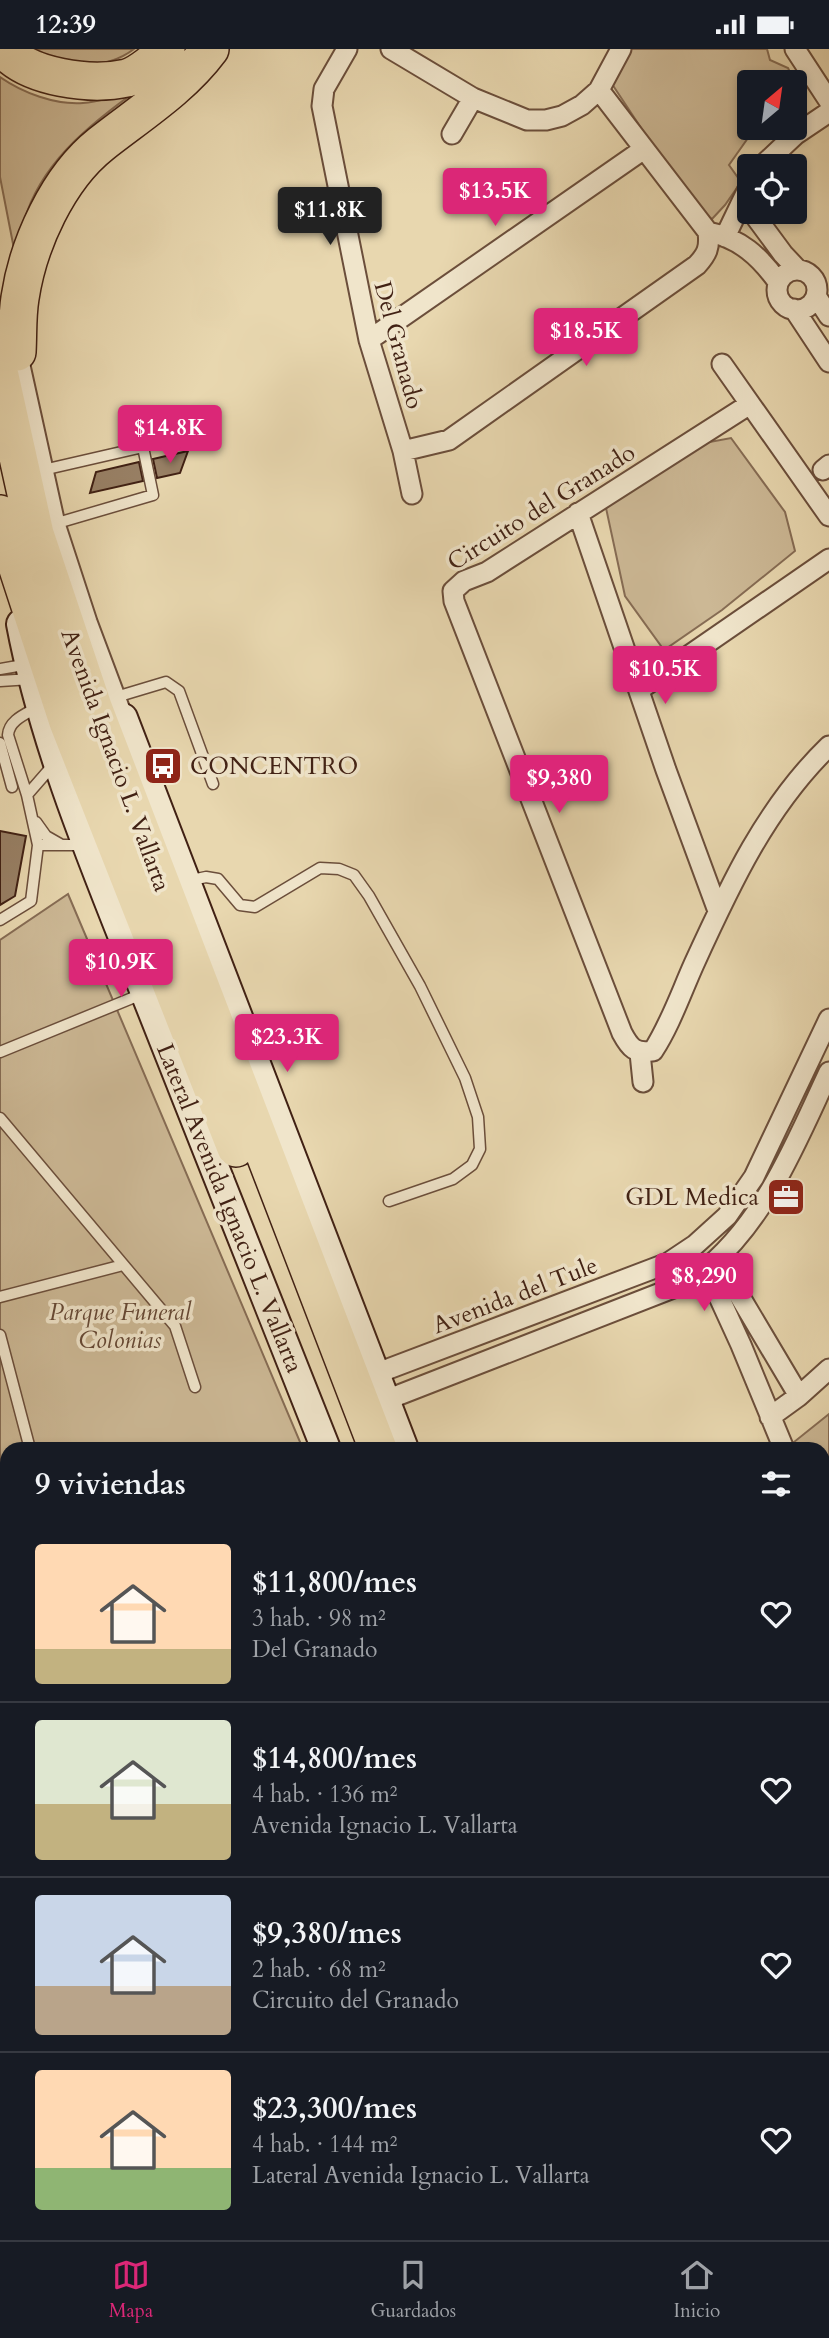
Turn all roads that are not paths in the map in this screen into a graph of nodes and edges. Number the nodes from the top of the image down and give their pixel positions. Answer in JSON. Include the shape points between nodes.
{"nodes":[{"id":1,"x":4,"y":49,"type":"edge"},
{"id":2,"x":166,"y":49,"type":"edge"},
{"id":3,"x":210,"y":49,"type":"edge"},
{"id":4,"x":347,"y":49,"type":"edge"},
{"id":5,"x":391,"y":49,"type":"edge"},
{"id":6,"x":621,"y":49,"type":"edge"},
{"id":7,"x":795,"y":49,"type":"edge"},
{"id":8,"x":599,"y":90,"type":"junction"},
{"id":9,"x":474,"y":98,"type":"junction"},
{"id":10,"x":829,"y":101,"type":"edge"},
{"id":11,"x":829,"y":112,"type":"edge"},
{"id":12,"x":452,"y":134,"type":"dead end"},
{"id":13,"x":644,"y":149,"type":"junction"},
{"id":14,"x":775,"y":154,"type":"edge"},
{"id":15,"x":737,"y":216,"type":"edge"},
{"id":16,"x":763,"y":224,"type":"edge"},
{"id":17,"x":722,"y":236,"type":"junction"},
{"id":18,"x":0,"y":263,"type":"edge"},
{"id":19,"x":798,"y":270,"type":"junction"},
{"id":20,"x":778,"y":282,"type":"junction"},
{"id":21,"x":816,"y":296,"type":"junction"},
{"id":22,"x":794,"y":309,"type":"junction"},
{"id":23,"x":829,"y":316,"type":"edge"},
{"id":24,"x":369,"y":340,"type":"junction"},
{"id":25,"x":829,"y":362,"type":"edge"},
{"id":26,"x":8,"y":364,"type":"edge"},
{"id":27,"x":722,"y":364,"type":"dead end"},
{"id":28,"x":750,"y":404,"type":"junction"},
{"id":29,"x":403,"y":451,"type":"junction"},
{"id":30,"x":43,"y":470,"type":"junction"},
{"id":31,"x":819,"y":472,"type":"edge"},
{"id":32,"x":412,"y":493,"type":"dead end"},
{"id":33,"x":825,"y":503,"type":"edge"},
{"id":34,"x":578,"y":513,"type":"junction"},
{"id":35,"x":23,"y":524,"type":"edge"},
{"id":36,"x":829,"y":559,"type":"edge"},
{"id":37,"x":0,"y":669,"type":"edge"},
{"id":38,"x":0,"y":681,"type":"edge"},
{"id":39,"x":35,"y":683,"type":"junction"},
{"id":40,"x":639,"y":690,"type":"junction"},
{"id":41,"x":119,"y":708,"type":"junction"},
{"id":42,"x":0,"y":743,"type":"edge"},
{"id":43,"x":829,"y":746,"type":"edge"},
{"id":44,"x":57,"y":760,"type":"junction"},
{"id":45,"x":213,"y":784,"type":"dead end"},
{"id":46,"x":12,"y":787,"type":"dead end"},
{"id":47,"x":27,"y":795,"type":"junction"},
{"id":48,"x":32,"y":815,"type":"junction"},
{"id":49,"x":145,"y":841,"type":"junction"},
{"id":50,"x":38,"y":845,"type":"junction"},
{"id":51,"x":75,"y":845,"type":"junction"},
{"id":52,"x":187,"y":881,"type":"junction"},
{"id":53,"x":718,"y":912,"type":"junction"},
{"id":54,"x":0,"y":920,"type":"edge"},
{"id":55,"x":145,"y":992,"type":"junction"},
{"id":56,"x":828,"y":1022,"type":"edge"},
{"id":57,"x":823,"y":1047,"type":"edge"},
{"id":58,"x":0,"y":1052,"type":"edge"},
{"id":59,"x":640,"y":1053,"type":"junction"},
{"id":60,"x":829,"y":1072,"type":"edge"},
{"id":61,"x":643,"y":1082,"type":"dead end"},
{"id":62,"x":2,"y":1124,"type":"edge"},
{"id":63,"x":389,"y":1201,"type":"dead end"},
{"id":64,"x":695,"y":1245,"type":"junction"},
{"id":65,"x":123,"y":1265,"type":"junction"},
{"id":66,"x":713,"y":1269,"type":"junction"},
{"id":67,"x":0,"y":1297,"type":"edge"},
{"id":68,"x":755,"y":1320,"type":"junction"},
{"id":69,"x":735,"y":1331,"type":"junction"},
{"id":70,"x":0,"y":1335,"type":"edge"},
{"id":71,"x":781,"y":1365,"type":"junction"},
{"id":72,"x":829,"y":1369,"type":"edge"},
{"id":73,"x":756,"y":1381,"type":"junction"},
{"id":74,"x":195,"y":1387,"type":"dead end"},
{"id":75,"x":381,"y":1387,"type":"junction"},
{"id":76,"x":799,"y":1396,"type":"junction"},
{"id":77,"x":770,"y":1417,"type":"junction"},
{"id":78,"x":28,"y":1442,"type":"edge"},
{"id":79,"x":329,"y":1442,"type":"edge"},
{"id":80,"x":329,"y":1442,"type":"edge"},
{"id":81,"x":375,"y":1442,"type":"edge"},
{"id":82,"x":401,"y":1442,"type":"edge"},
{"id":83,"x":781,"y":1442,"type":"edge"}],
"edges":[{"from":1,"to":2,"type":"highway","via":[[12,58],[47,75],[91,81],[129,77]]},
{"from":3,"to":26,"type":"highway","via":[[171,90],[98,146],[48,210],[20,297]]},
{"from":4,"to":24,"type":"street","name":"Del Granado","via":[[324,89],[322,106]]},
{"from":5,"to":9,"type":"street"},
{"from":6,"to":8,"type":"street"},
{"from":7,"to":10,"type":"street"},
{"from":8,"to":9,"type":"street","via":[[582,106],[546,120],[527,120]]},
{"from":8,"to":13,"type":"street"},
{"from":9,"to":12,"type":"street"},
{"from":11,"to":14,"type":"street"},
{"from":13,"to":17,"type":"street"},
{"from":13,"to":24,"type":"street"},
{"from":15,"to":17,"type":"street"},
{"from":16,"to":19,"type":"street"},
{"from":17,"to":20,"type":"street","via":[[756,256]]},
{"from":17,"to":29,"type":"street","via":[[710,244],[697,265],[450,440]]},
{"from":18,"to":26,"type":"highway"},
{"from":19,"to":20,"type":"street","via":[[782,275]]},
{"from":19,"to":21,"type":"street","via":[[811,276]]},
{"from":20,"to":22,"type":"street","via":[[779,300]]},
{"from":21,"to":22,"type":"street","via":[[804,309]]},
{"from":21,"to":23,"type":"street"},
{"from":22,"to":25,"type":"street"},
{"from":24,"to":29,"type":"street","name":"Del Granado"},
{"from":26,"to":30,"type":"street","name":"Avenida Ignacio L. Vallarta"},
{"from":26,"to":35,"type":"highway","name":"Avenida Ignacio L. Vallarta"},
{"from":27,"to":28,"type":"street"},
{"from":28,"to":31,"type":"street"},
{"from":28,"to":34,"type":"street","name":"Circuito del Granado"},
{"from":29,"to":32,"type":"street","name":"Del Granado"},
{"from":30,"to":35,"type":"street","name":"Avenida Ignacio L. Vallarta"},
{"from":30,"to":35,"type":"lane","via":[[143,447],[153,495]]},
{"from":31,"to":33,"type":"street"},
{"from":34,"to":40,"type":"street"},
{"from":34,"to":59,"type":"street","name":"Circuito del Granado","via":[[487,572],[464,581],[453,591],[454,601],[622,1033]]},
{"from":35,"to":39,"type":"street","name":"Lateral Avenida Ignacio L. Vallarta"},
{"from":35,"to":41,"type":"street","name":"Avenida Ignacio L. Vallarta","via":[[88,622]]},
{"from":35,"to":49,"type":"highway","name":"Avenida Ignacio L. Vallarta"},
{"from":35,"to":79,"type":"highway","name":"Avenida Ignacio L. Vallarta","via":[[68,722]]},
{"from":36,"to":40,"type":"street"},
{"from":37,"to":39,"type":"lane"},
{"from":38,"to":39,"type":"lane"},
{"from":39,"to":44,"type":"street","name":"Lateral Avenida Ignacio L. Vallarta"},
{"from":39,"to":47,"type":"lane","via":[[8,735]]},
{"from":40,"to":53,"type":"street"},
{"from":41,"to":45,"type":"lane","via":[[166,682],[173,685]]},
{"from":41,"to":49,"type":"highway"},
{"from":41,"to":52,"type":"street"},
{"from":42,"to":46,"type":"lane"},
{"from":43,"to":53,"type":"street","via":[[767,821]]},
{"from":44,"to":47,"type":"lane"},
{"from":44,"to":51,"type":"street","name":"Lateral Avenida Ignacio L. Vallarta"},
{"from":47,"to":48,"type":"lane"},
{"from":48,"to":50,"type":"lane"},
{"from":48,"to":51,"type":"lane","via":[[46,836]]},
{"from":49,"to":81,"type":"highway","name":"Avenida Ignacio L. Vallarta"},
{"from":50,"to":51,"type":"lane"},
{"from":50,"to":54,"type":"lane","via":[[31,901]]},
{"from":51,"to":55,"type":"street","name":"Lateral Avenida Ignacio L. Vallarta"},
{"from":52,"to":63,"type":"lane","via":[[213,877],[240,905],[255,908],[320,868],[339,869],[354,875],[369,896],[426,997],[465,1078],[478,1117],[480,1149],[472,1165],[453,1179]]},
{"from":52,"to":75,"type":"street"},
{"from":53,"to":59,"type":"street","via":[[659,1042],[653,1051]]},
{"from":55,"to":58,"type":"lane"},
{"from":55,"to":80,"type":"street","name":"Lateral Avenida Ignacio L. Vallarta"},
{"from":56,"to":57,"type":"street","name":"Avenida del Tule"},
{"from":57,"to":64,"type":"street","name":"Avenida del Tule","via":[[754,1177],[727,1216]]},
{"from":59,"to":61,"type":"street"},
{"from":60,"to":66,"type":"street","name":"Avenida del Tule","via":[[765,1200]]},
{"from":62,"to":65,"type":"lane"},
{"from":64,"to":66,"type":"street"},
{"from":64,"to":75,"type":"street","name":"Avenida del Tule","via":[[667,1263]]},
{"from":65,"to":67,"type":"lane"},
{"from":65,"to":74,"type":"lane","via":[[175,1326]]},
{"from":66,"to":68,"type":"street","via":[[733,1285]]},
{"from":66,"to":69,"type":"street","via":[[715,1286]]},
{"from":66,"to":75,"type":"street","name":"Avenida del Tule","via":[[681,1285]]},
{"from":68,"to":69,"type":"street"},
{"from":68,"to":71,"type":"street"},
{"from":69,"to":73,"type":"street"},
{"from":70,"to":78,"type":"lane"},
{"from":71,"to":73,"type":"street"},
{"from":71,"to":76,"type":"street"},
{"from":72,"to":76,"type":"street"},
{"from":73,"to":77,"type":"street"},
{"from":75,"to":82,"type":"street"},
{"from":76,"to":77,"type":"street"},
{"from":77,"to":83,"type":"street"}]}
